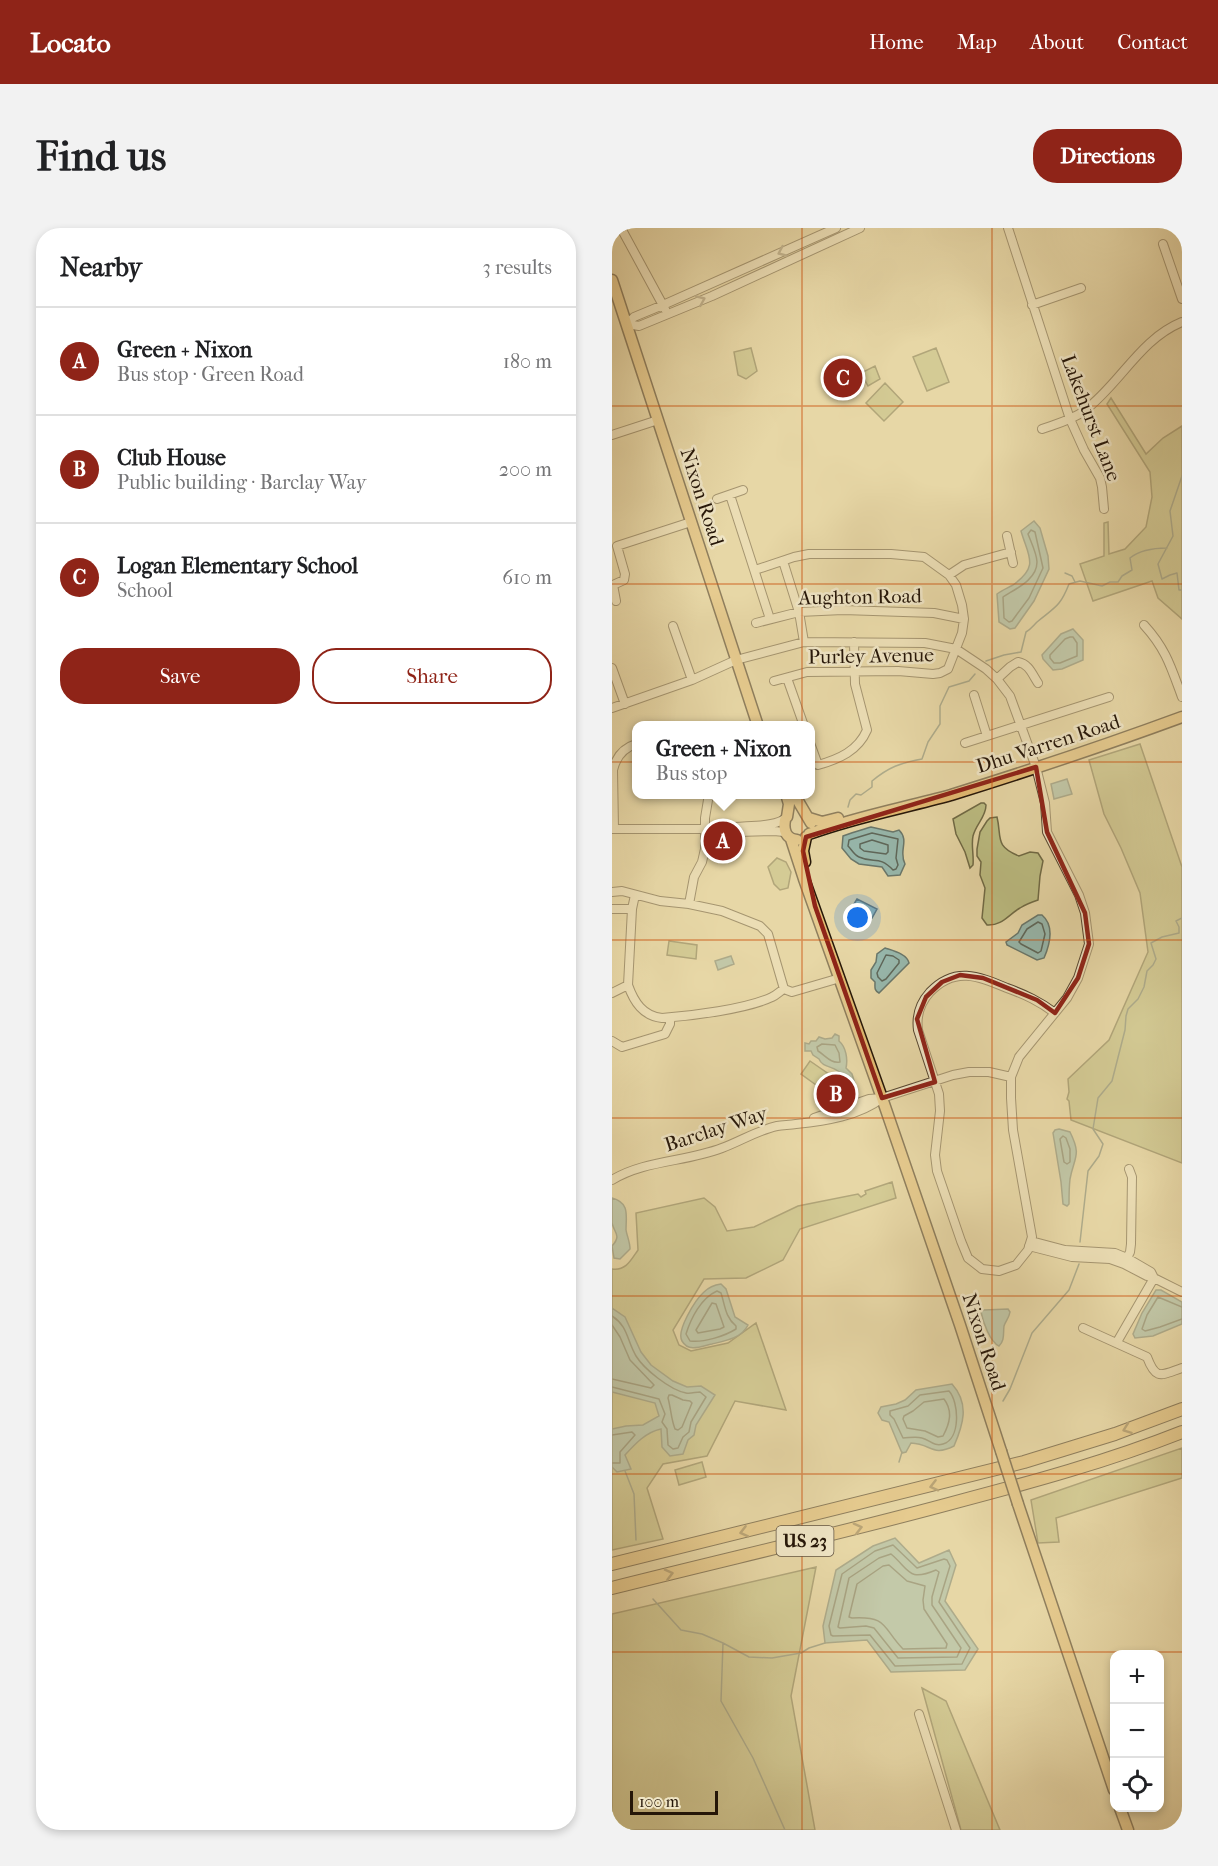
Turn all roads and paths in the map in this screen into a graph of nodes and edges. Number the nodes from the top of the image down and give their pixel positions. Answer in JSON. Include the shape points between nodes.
{"nodes":[{"id":1,"x":836,"y":228,"type":"edge"},
{"id":2,"x":860,"y":228,"type":"edge"},
{"id":3,"x":1008,"y":228,"type":"edge"},
{"id":4,"x":621,"y":229,"type":"edge"},
{"id":5,"x":1163,"y":244,"type":"dead end"},
{"id":6,"x":612,"y":280,"type":"edge"},
{"id":7,"x":1080,"y":288,"type":"dead end"},
{"id":8,"x":1182,"y":299,"type":"edge"},
{"id":9,"x":663,"y":305,"type":"junction"},
{"id":10,"x":1032,"y":305,"type":"junction"},
{"id":11,"x":668,"y":314,"type":"junction"},
{"id":12,"x":1182,"y":322,"type":"edge"},
{"id":13,"x":627,"y":324,"type":"junction"},
{"id":14,"x":1070,"y":419,"type":"junction"},
{"id":15,"x":658,"y":420,"type":"junction"},
{"id":16,"x":1042,"y":429,"type":"dead end"},
{"id":17,"x":612,"y":435,"type":"edge"},
{"id":18,"x":743,"y":490,"type":"dead end"},
{"id":19,"x":730,"y":495,"type":"junction"},
{"id":20,"x":717,"y":499,"type":"dead end"},
{"id":21,"x":1104,"y":509,"type":"dead end"},
{"id":22,"x":691,"y":522,"type":"junction"},
{"id":23,"x":1007,"y":536,"type":"dead end"},
{"id":24,"x":1011,"y":552,"type":"junction"},
{"id":25,"x":783,"y":561,"type":"junction"},
{"id":26,"x":1014,"y":562,"type":"dead end"},
{"id":27,"x":755,"y":570,"type":"junction"},
{"id":28,"x":949,"y":575,"type":"junction"},
{"id":29,"x":616,"y":600,"type":"dead end"},
{"id":30,"x":799,"y":612,"type":"junction"},
{"id":31,"x":770,"y":619,"type":"junction"},
{"id":32,"x":964,"y":619,"type":"junction"},
{"id":33,"x":756,"y":622,"type":"dead end"},
{"id":34,"x":1143,"y":625,"type":"dead end"},
{"id":35,"x":673,"y":626,"type":"dead end"},
{"id":36,"x":804,"y":642,"type":"junction"},
{"id":37,"x":854,"y":642,"type":"junction"},
{"id":38,"x":956,"y":649,"type":"junction"},
{"id":39,"x":736,"y":660,"type":"junction"},
{"id":40,"x":612,"y":668,"type":"edge"},
{"id":41,"x":855,"y":672,"type":"junction"},
{"id":42,"x":787,"y":678,"type":"junction"},
{"id":43,"x":997,"y":679,"type":"junction"},
{"id":44,"x":692,"y":680,"type":"junction"},
{"id":45,"x":774,"y":681,"type":"dead end"},
{"id":46,"x":1038,"y":683,"type":"dead end"},
{"id":47,"x":974,"y":695,"type":"dead end"},
{"id":48,"x":1109,"y":697,"type":"dead end"},
{"id":49,"x":1182,"y":697,"type":"edge"},
{"id":50,"x":625,"y":704,"type":"junction"},
{"id":51,"x":612,"y":708,"type":"edge"},
{"id":52,"x":1182,"y":717,"type":"edge"},
{"id":53,"x":756,"y":721,"type":"edge"},
{"id":54,"x":802,"y":721,"type":"edge"},
{"id":55,"x":1021,"y":726,"type":"junction"},
{"id":56,"x":987,"y":736,"type":"junction"},
{"id":57,"x":964,"y":743,"type":"dead end"},
{"id":58,"x":632,"y":746,"type":"edge"},
{"id":59,"x":815,"y":757,"type":"edge"},
{"id":60,"x":1036,"y":767,"type":"junction"},
{"id":61,"x":708,"y":799,"type":"edge"},
{"id":62,"x":787,"y":799,"type":"edge"},
{"id":63,"x":796,"y":799,"type":"edge"},
{"id":64,"x":924,"y":801,"type":"junction"},
{"id":65,"x":807,"y":816,"type":"junction"},
{"id":66,"x":786,"y":818,"type":"junction"},
{"id":67,"x":613,"y":829,"type":"edge"},
{"id":68,"x":705,"y":829,"type":"junction"},
{"id":69,"x":719,"y":830,"type":"junction"},
{"id":70,"x":808,"y":836,"type":"junction"},
{"id":71,"x":789,"y":837,"type":"junction"},
{"id":72,"x":612,"y":892,"type":"edge"},
{"id":73,"x":635,"y":895,"type":"junction"},
{"id":74,"x":689,"y":904,"type":"junction"},
{"id":75,"x":815,"y":906,"type":"junction"},
{"id":76,"x":612,"y":909,"type":"edge"},
{"id":77,"x":632,"y":909,"type":"junction"},
{"id":78,"x":840,"y":978,"type":"junction"},
{"id":79,"x":628,"y":985,"type":"junction"},
{"id":80,"x":784,"y":988,"type":"junction"},
{"id":81,"x":612,"y":993,"type":"edge"},
{"id":82,"x":1055,"y":1013,"type":"junction"},
{"id":83,"x":670,"y":1018,"type":"junction"},
{"id":84,"x":612,"y":1041,"type":"edge"},
{"id":85,"x":1011,"y":1077,"type":"junction"},
{"id":86,"x":935,"y":1082,"type":"junction"},
{"id":87,"x":882,"y":1098,"type":"junction"},
{"id":88,"x":1134,"y":1174,"type":"dead end"},
{"id":89,"x":612,"y":1180,"type":"edge"},
{"id":90,"x":1030,"y":1244,"type":"junction"},
{"id":91,"x":1126,"y":1261,"type":"junction"},
{"id":92,"x":1154,"y":1278,"type":"junction"},
{"id":93,"x":1182,"y":1292,"type":"edge"},
{"id":94,"x":1083,"y":1328,"type":"dead end"},
{"id":95,"x":1117,"y":1342,"type":"junction"},
{"id":96,"x":1182,"y":1368,"type":"edge"},
{"id":97,"x":1182,"y":1409,"type":"edge"},
{"id":98,"x":1182,"y":1432,"type":"edge"},
{"id":99,"x":612,"y":1564,"type":"edge"},
{"id":100,"x":612,"y":1588,"type":"edge"},
{"id":101,"x":919,"y":1714,"type":"dead end"},
{"id":102,"x":1110,"y":1778,"type":"edge"},
{"id":103,"x":1121,"y":1812,"type":"edge"},
{"id":104,"x":956,"y":1830,"type":"edge"},
{"id":105,"x":1128,"y":1830,"type":"edge"}],
"edges":[{"from":1,"to":9,"type":"street","one_way":true},
{"from":11,"to":2,"type":"street","one_way":true},
{"from":3,"to":10,"type":"street","name":"Lakehurst Lane"},
{"from":4,"to":9,"type":"street"},
{"from":5,"to":8,"type":"street"},
{"from":6,"to":13,"type":"main road","name":"Nixon Road"},
{"from":7,"to":10,"type":"street"},
{"from":9,"to":11,"type":"street"},
{"from":9,"to":13,"type":"street"},
{"from":10,"to":14,"type":"street","name":"Lakehurst Lane"},
{"from":11,"to":13,"type":"street","via":[[639,326]]},
{"from":12,"to":14,"type":"street","via":[[1153,339],[1090,407]]},
{"from":13,"to":15,"type":"main road","name":"Nixon Road"},
{"from":14,"to":16,"type":"street"},
{"from":14,"to":21,"type":"street","name":"Lakehurst Lane","via":[[1100,478]]},
{"from":15,"to":17,"type":"street"},
{"from":15,"to":22,"type":"main road","name":"Nixon Road"},
{"from":18,"to":19,"type":"street"},
{"from":19,"to":20,"type":"street"},
{"from":19,"to":27,"type":"street"},
{"from":22,"to":29,"type":"street","via":[[617,546],[625,574],[624,580],[613,585]]},
{"from":22,"to":39,"type":"main road","name":"Nixon Road"},
{"from":23,"to":24,"type":"street"},
{"from":24,"to":26,"type":"street"},
{"from":24,"to":28,"type":"street","via":[[964,565]]},
{"from":25,"to":27,"type":"street"},
{"from":25,"to":28,"type":"street","via":[[809,554],[905,555],[924,557]]},
{"from":25,"to":30,"type":"street"},
{"from":27,"to":31,"type":"street"},
{"from":28,"to":32,"type":"street","via":[[956,585]]},
{"from":30,"to":31,"type":"street","name":"Aughton Road"},
{"from":30,"to":32,"type":"street","name":"Aughton Road","via":[[934,613]]},
{"from":30,"to":36,"type":"street"},
{"from":31,"to":33,"type":"street","name":"Aughton Road"},
{"from":32,"to":38,"type":"street"},
{"from":34,"to":49,"type":"street","via":[[1165,652]]},
{"from":35,"to":44,"type":"street"},
{"from":36,"to":37,"type":"street"},
{"from":36,"to":39,"type":"street"},
{"from":37,"to":38,"type":"street","via":[[925,643]]},
{"from":37,"to":41,"type":"street"},
{"from":38,"to":41,"type":"street","name":"Purley Avenue","via":[[948,669],[940,673]]},
{"from":38,"to":43,"type":"street"},
{"from":39,"to":44,"type":"street"},
{"from":39,"to":53,"type":"main road","name":"Nixon Road"},
{"from":40,"to":50,"type":"street"},
{"from":41,"to":42,"type":"street","name":"Purley Avenue","via":[[807,672]]},
{"from":41,"to":59,"type":"street","via":[[867,730],[858,745],[845,755],[818,765]]},
{"from":42,"to":45,"type":"street","name":"Purley Avenue"},
{"from":42,"to":54,"type":"street"},
{"from":43,"to":46,"type":"street","via":[[1018,662],[1028,667]]},
{"from":43,"to":55,"type":"street","via":[[1010,696]]},
{"from":44,"to":50,"type":"street"},
{"from":47,"to":56,"type":"street"},
{"from":48,"to":55,"type":"street"},
{"from":50,"to":51,"type":"street"},
{"from":52,"to":60,"type":"main road","name":"Dhu Varren Road"},
{"from":55,"to":56,"type":"street"},
{"from":55,"to":60,"type":"street"},
{"from":56,"to":57,"type":"street"},
{"from":58,"to":67,"type":"street","via":[[624,750],[613,770]]},
{"from":60,"to":64,"type":"main road","name":"Dhu Varren Road"},
{"from":60,"to":82,"type":"street","via":[[1047,832],[1079,895],[1088,928],[1089,944],[1081,969]]},
{"from":61,"to":68,"type":"street"},
{"from":62,"to":66,"type":"main road"},
{"from":63,"to":65,"type":"main road"},
{"from":64,"to":65,"type":"main road","name":"Dhu Varren Road","via":[[862,811],[829,822]]},
{"from":64,"to":70,"type":"main road","name":"Dhu Varren Road"},
{"from":65,"to":66,"type":"main road","via":[[795,813]]},
{"from":65,"to":70,"type":"main road","via":[[811,826]]},
{"from":66,"to":69,"type":"street","via":[[773,824]]},
{"from":66,"to":71,"type":"main road","via":[[784,827]]},
{"from":67,"to":68,"type":"street"},
{"from":68,"to":69,"type":"street"},
{"from":68,"to":74,"type":"street","via":[[704,856],[694,877]]},
{"from":69,"to":71,"type":"street","via":[[774,831]]},
{"from":70,"to":71,"type":"main road","via":[[797,840]]},
{"from":70,"to":75,"type":"main road","name":"Nixon Road","via":[[803,851]]},
{"from":71,"to":75,"type":"main road","name":"Nixon Road"},
{"from":72,"to":73,"type":"street"},
{"from":73,"to":74,"type":"street"},
{"from":73,"to":77,"type":"street"},
{"from":74,"to":80,"type":"street","via":[[722,911],[760,926],[768,934]]},
{"from":75,"to":78,"type":"main road","name":"Nixon Road"},
{"from":76,"to":77,"type":"street"},
{"from":77,"to":79,"type":"street"},
{"from":78,"to":80,"type":"street","via":[[792,992]]},
{"from":78,"to":87,"type":"main road","name":"Nixon Road"},
{"from":79,"to":81,"type":"street"},
{"from":79,"to":83,"type":"street","via":[[645,1013]]},
{"from":80,"to":83,"type":"street","via":[[751,1004]]},
{"from":82,"to":85,"type":"street","via":[[1018,1057]]},
{"from":82,"to":86,"type":"street","via":[[1037,1000],[983,978],[948,978],[926,997],[917,1019]]},
{"from":83,"to":84,"type":"street","via":[[665,1034],[622,1047]]},
{"from":85,"to":86,"type":"street","name":"Barclay Way","via":[[969,1072]]},
{"from":85,"to":90,"type":"street","via":[[1013,1130],[1030,1223]]},
{"from":86,"to":87,"type":"street","name":"Barclay Way"},
{"from":86,"to":90,"type":"street","via":[[940,1111],[937,1171],[968,1258],[982,1269],[999,1271],[1016,1264]]},
{"from":87,"to":89,"type":"street","name":"Barclay Way","via":[[796,1124],[765,1129],[723,1148],[634,1169]]},
{"from":87,"to":102,"type":"main road","name":"Nixon Road","bridge":true},
{"from":88,"to":91,"type":"street","via":[[1131,1244]]},
{"from":90,"to":91,"type":"street"},
{"from":91,"to":92,"type":"street"},
{"from":92,"to":93,"type":"street"},
{"from":92,"to":95,"type":"street"},
{"from":94,"to":95,"type":"street"},
{"from":95,"to":96,"type":"street","via":[[1147,1357],[1156,1374]]},
{"from":97,"to":99,"type":"highway","number":"US 23","one_way":true,"via":[[1024,1462]]},
{"from":100,"to":98,"type":"highway","number":"US 23","one_way":true,"via":[[899,1518],[1110,1458]]},
{"from":101,"to":104,"type":"street"},
{"from":103,"to":105,"type":"main road"}]}
